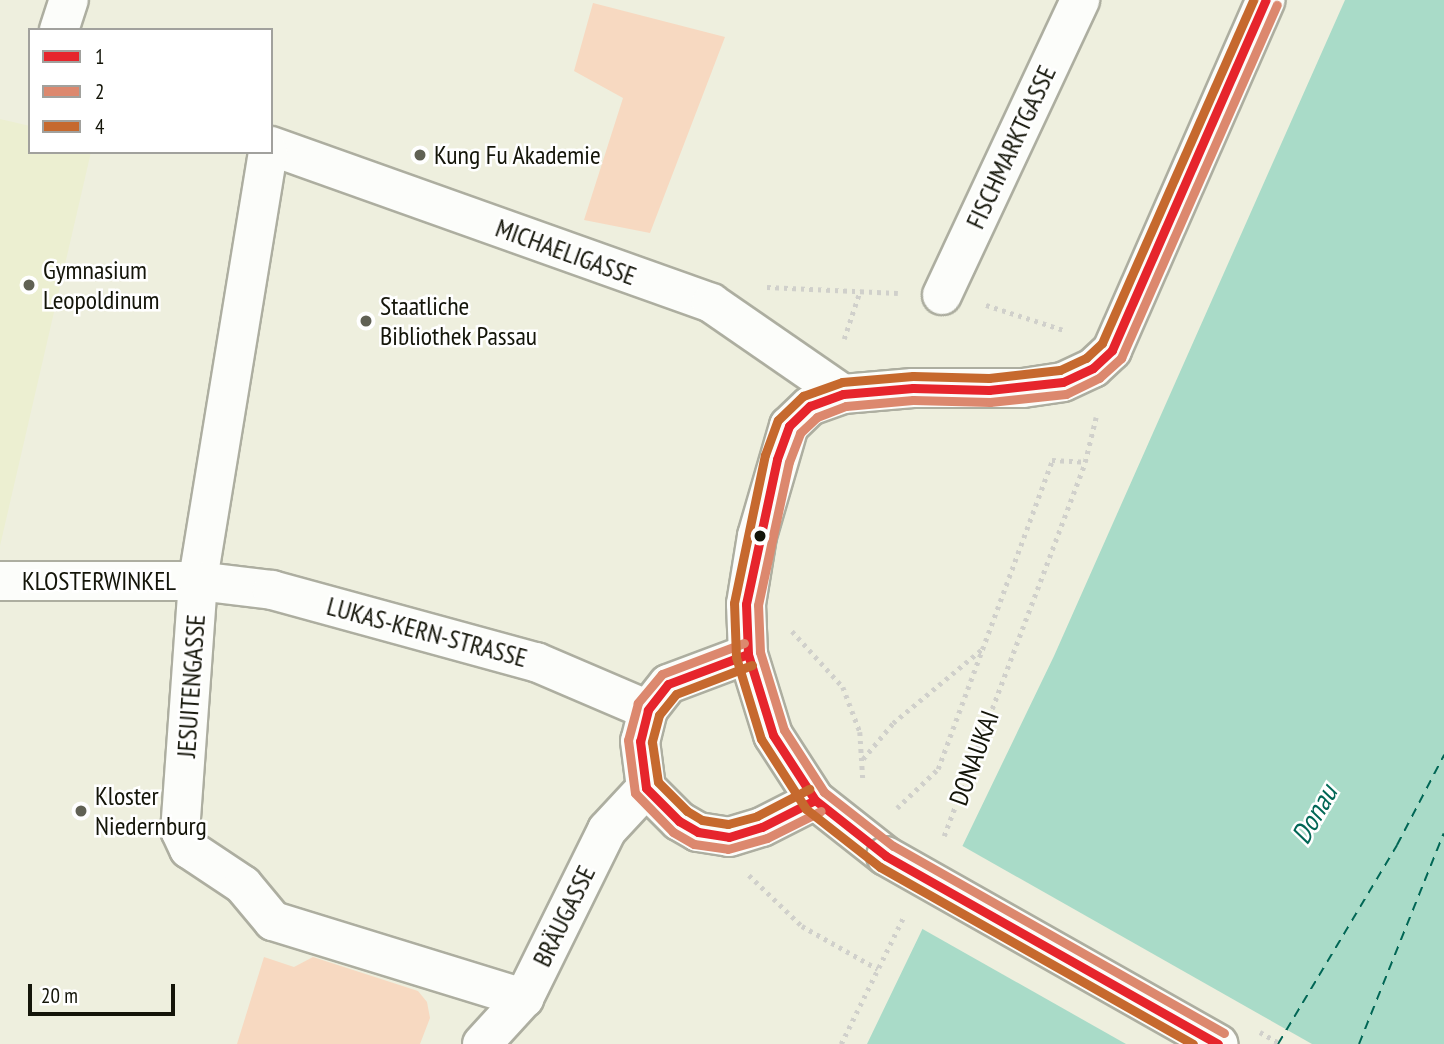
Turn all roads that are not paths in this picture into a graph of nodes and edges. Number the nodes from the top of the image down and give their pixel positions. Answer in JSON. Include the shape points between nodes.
{"nodes":[{"id":1,"x":69,"y":0,"type":"edge"},
{"id":2,"x":1080,"y":0,"type":"edge"},
{"id":3,"x":1266,"y":0,"type":"edge"},
{"id":4,"x":60,"y":28,"type":"edge"},
{"id":5,"x":273,"y":147,"type":"edge"},
{"id":6,"x":268,"y":154,"type":"edge"},
{"id":7,"x":942,"y":295,"type":"dead end"},
{"id":8,"x":843,"y":394,"type":"junction"},
{"id":9,"x":0,"y":581,"type":"edge"},
{"id":10,"x":198,"y":581,"type":"junction"},
{"id":11,"x":748,"y":654,"type":"junction"},
{"id":12,"x":648,"y":710,"type":"junction"},
{"id":13,"x":646,"y":788,"type":"junction"},
{"id":14,"x":815,"y":800,"type":"junction"},
{"id":15,"x":524,"y":998,"type":"junction"},
{"id":16,"x":482,"y":1044,"type":"edge"},
{"id":17,"x":1218,"y":1044,"type":"edge"}],
"edges":[{"from":1,"to":4,"type":"street"},
{"from":2,"to":7,"type":"street","name":"FISCHMARKTGASSE"},
{"from":3,"to":8,"type":"street","via":[[1112,350],[1093,368],[1063,382],[989,390],[913,388]]},
{"from":5,"to":8,"type":"street","name":"MICHAELIGASSE","via":[[711,303]]},
{"from":6,"to":10,"type":"street","name":"JESUITENGASSE"},
{"from":8,"to":11,"type":"street","via":[[810,406],[789,426],[757,536],[746,604]]},
{"from":9,"to":10,"type":"street","name":"KLOSTERWINKEL"},
{"from":10,"to":12,"type":"street","name":"LUKAS-KERN-STRASSE","via":[[272,590],[536,662]]},
{"from":10,"to":15,"type":"street","name":"JESUITENGASSE","via":[[180,830],[189,849],[243,885],[273,921]]},
{"from":11,"to":12,"type":"street","via":[[668,684]]},
{"from":11,"to":14,"type":"street","via":[[773,735]]},
{"from":12,"to":13,"type":"street","via":[[640,741]]},
{"from":13,"to":14,"type":"street","via":[[679,821],[698,832],[729,837],[762,827]]},
{"from":13,"to":15,"type":"street","name":"BRÄUGASSE","via":[[607,830]]},
{"from":14,"to":17,"type":"street","bridge":true,"via":[[877,830]]},
{"from":15,"to":16,"type":"street","name":"BRÄUGASSE"}]}
